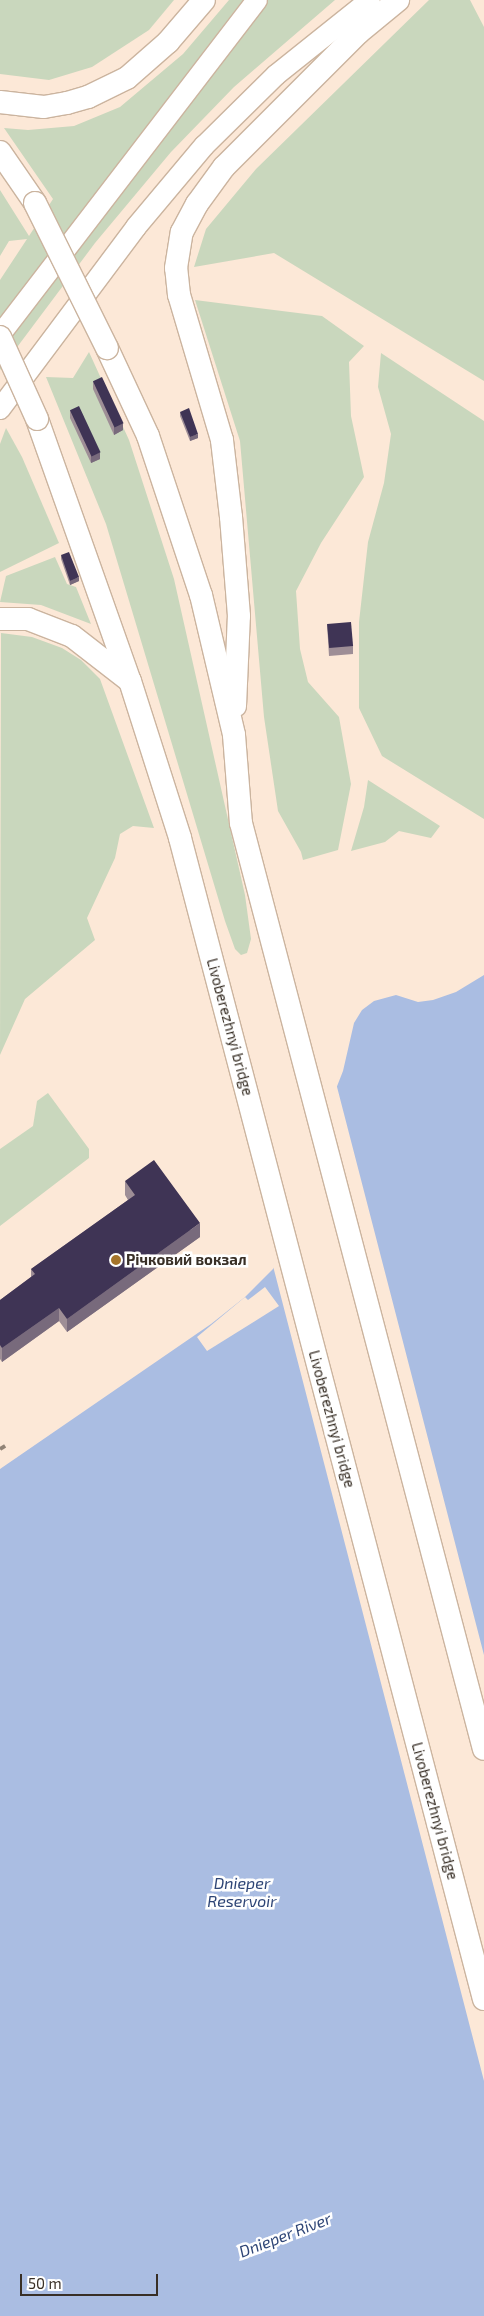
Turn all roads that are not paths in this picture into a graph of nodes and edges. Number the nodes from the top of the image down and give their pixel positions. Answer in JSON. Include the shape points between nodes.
{"nodes":[{"id":1,"x":204,"y":0,"type":"edge"},
{"id":2,"x":257,"y":0,"type":"edge"},
{"id":3,"x":370,"y":0,"type":"edge"},
{"id":4,"x":398,"y":0,"type":"edge"},
{"id":5,"x":0,"y":102,"type":"edge"},
{"id":6,"x":0,"y":152,"type":"edge"},
{"id":7,"x":0,"y":336,"type":"edge"},
{"id":8,"x":0,"y":409,"type":"edge"},
{"id":9,"x":0,"y":619,"type":"edge"},
{"id":10,"x":130,"y":681,"type":"junction"},
{"id":11,"x":234,"y":735,"type":"junction"},
{"id":12,"x":484,"y":1749,"type":"edge"},
{"id":13,"x":484,"y":2000,"type":"edge"}],
"edges":[{"from":1,"to":5,"type":"main road","via":[[168,42],[127,78],[68,103],[44,107]]},
{"from":2,"to":7,"type":"street"},
{"from":3,"to":8,"type":"street","via":[[276,75],[204,146],[136,227]]},
{"from":4,"to":11,"type":"main road","via":[[338,52],[224,167],[197,204],[182,232],[176,268],[179,295],[222,440],[231,517],[239,616]]},
{"from":6,"to":11,"type":"main road","bridge":true,"via":[[35,203],[148,436],[201,594]]},
{"from":7,"to":10,"type":"main road","name":"Livoberezhnyi bridge","bridge":true,"via":[[36,419]]},
{"from":9,"to":10,"type":"main road","via":[[28,619],[72,636]]},
{"from":10,"to":13,"type":"main road","name":"Livoberezhnyi bridge","via":[[180,838]]},
{"from":11,"to":12,"type":"main road","via":[[241,822]]}]}
